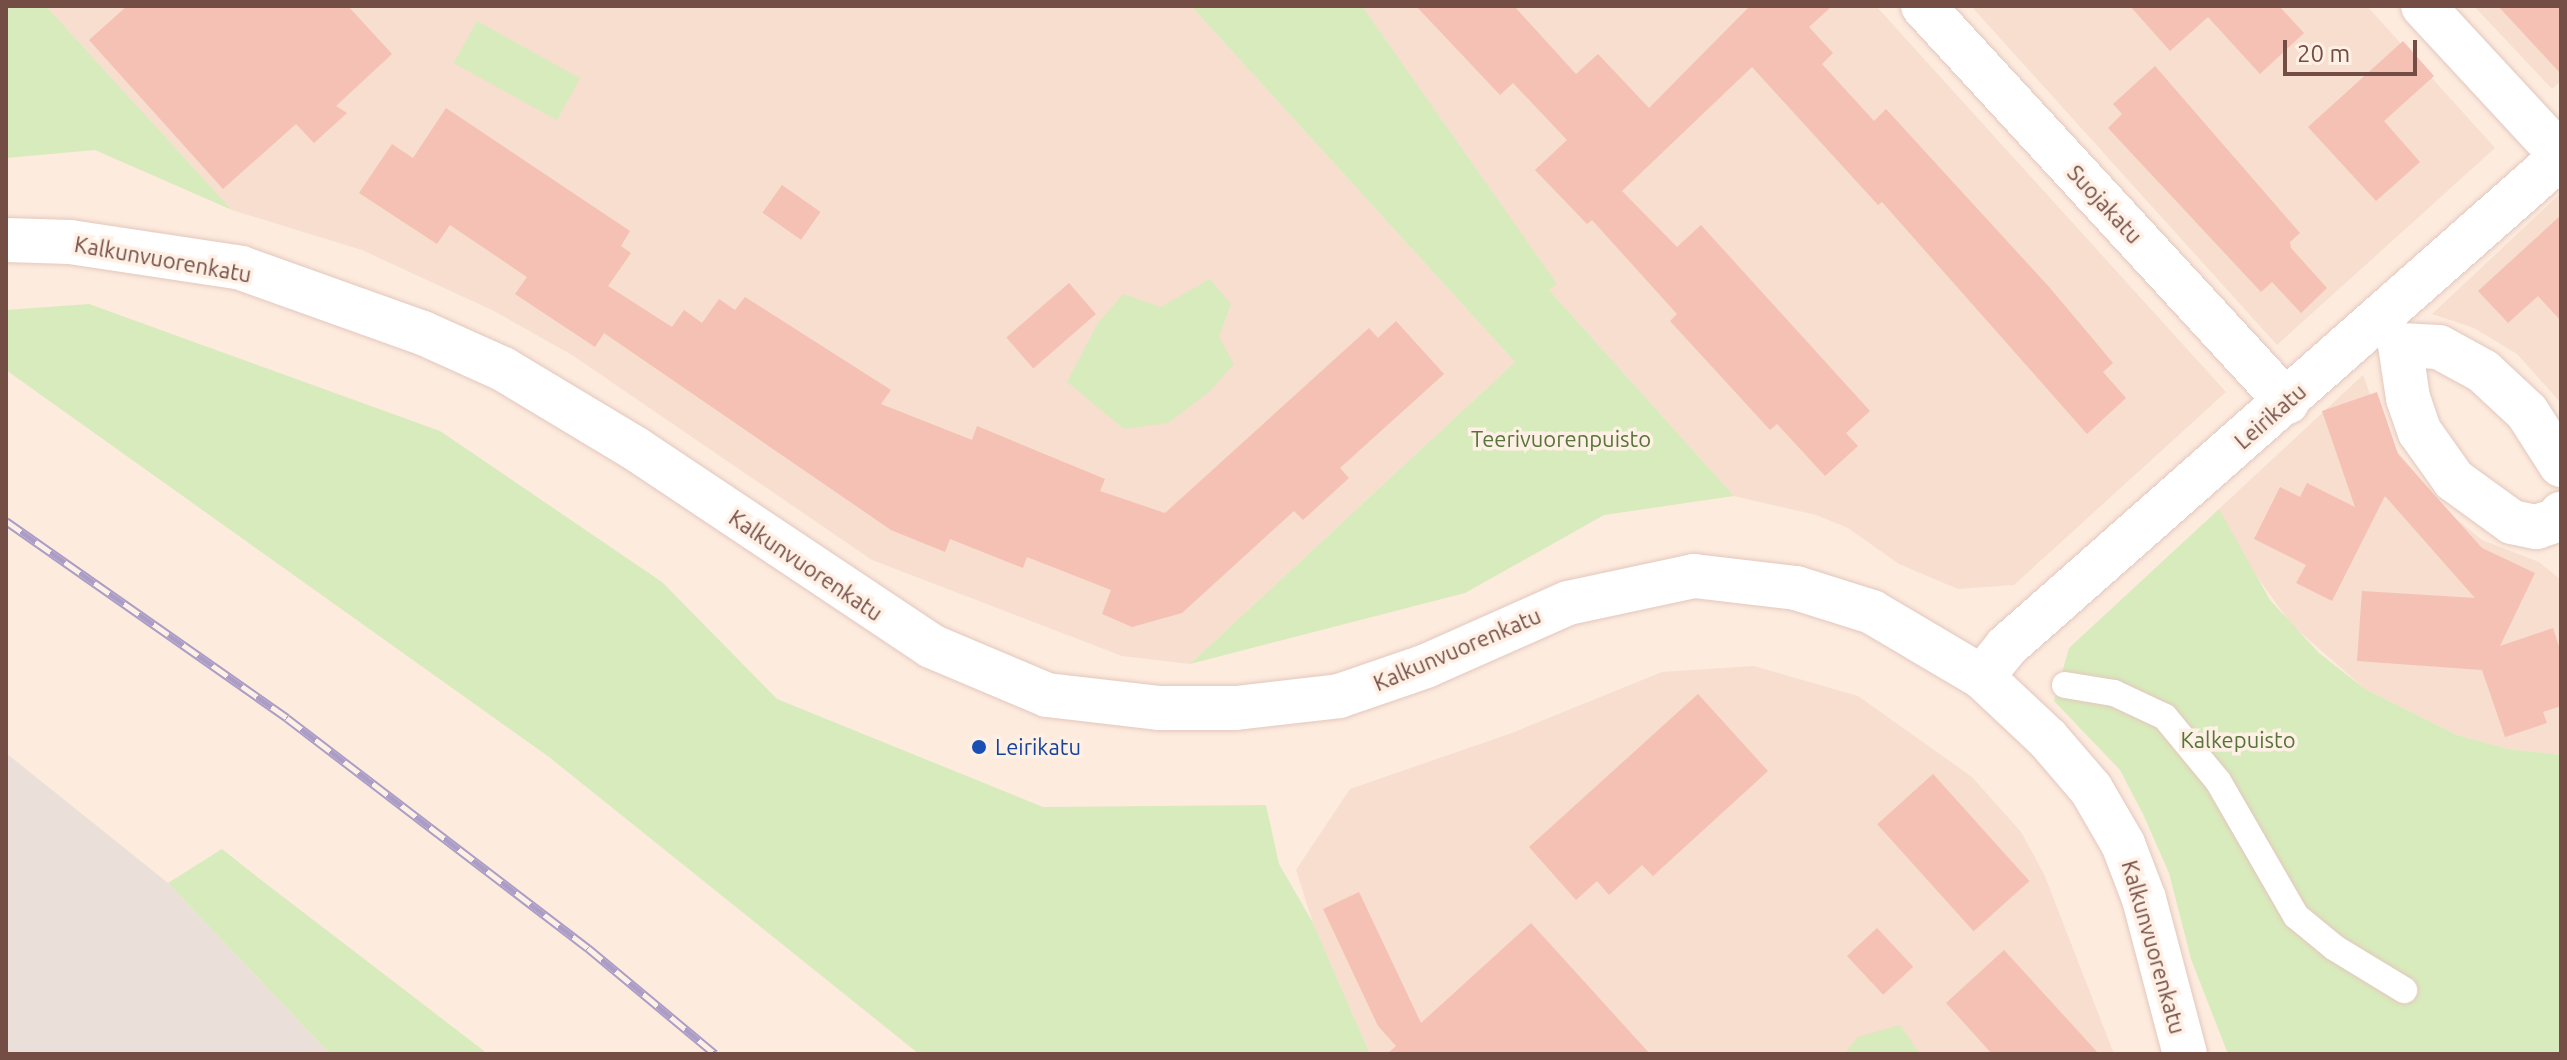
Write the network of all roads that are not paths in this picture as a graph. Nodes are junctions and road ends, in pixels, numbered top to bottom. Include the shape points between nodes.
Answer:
1 (1923, 6) edge
2 (2423, 6) edge
3 (2561, 156) edge
4 (6, 240) edge
5 (2389, 333) junction
6 (2287, 402) junction
7 (2561, 465) edge
8 (2561, 514) edge
9 (1982, 677) junction
10 (2065, 685) dead end
11 (2404, 990) dead end
12 (2185, 1054) edge

1 - 6 street, Suojakatu
2 - 3 street, Leirikatu
3 - 5 street, Leirikatu
4 - 9 street, Kalkunvuorenkatu via 85,244 241,268 423,333 503,369 636,449 931,646 1047,695 1160,708 1236,708 1339,696 1426,666 1568,603 1694,576 1796,588 1872,612
5 - 6 street, Leirikatu
5 - 7 street via 2439,347 2483,371 2527,412
5 - 8 street via 2420,432 2454,480 2512,522 2536,527
6 - 9 street, Leirikatu via 2006,647
9 - 12 street, Kalkunvuorenkatu via 2048,739 2091,789 2123,844 2144,899
10 - 11 lane via 2114,693 2165,717 2218,781 2296,916 2335,948

